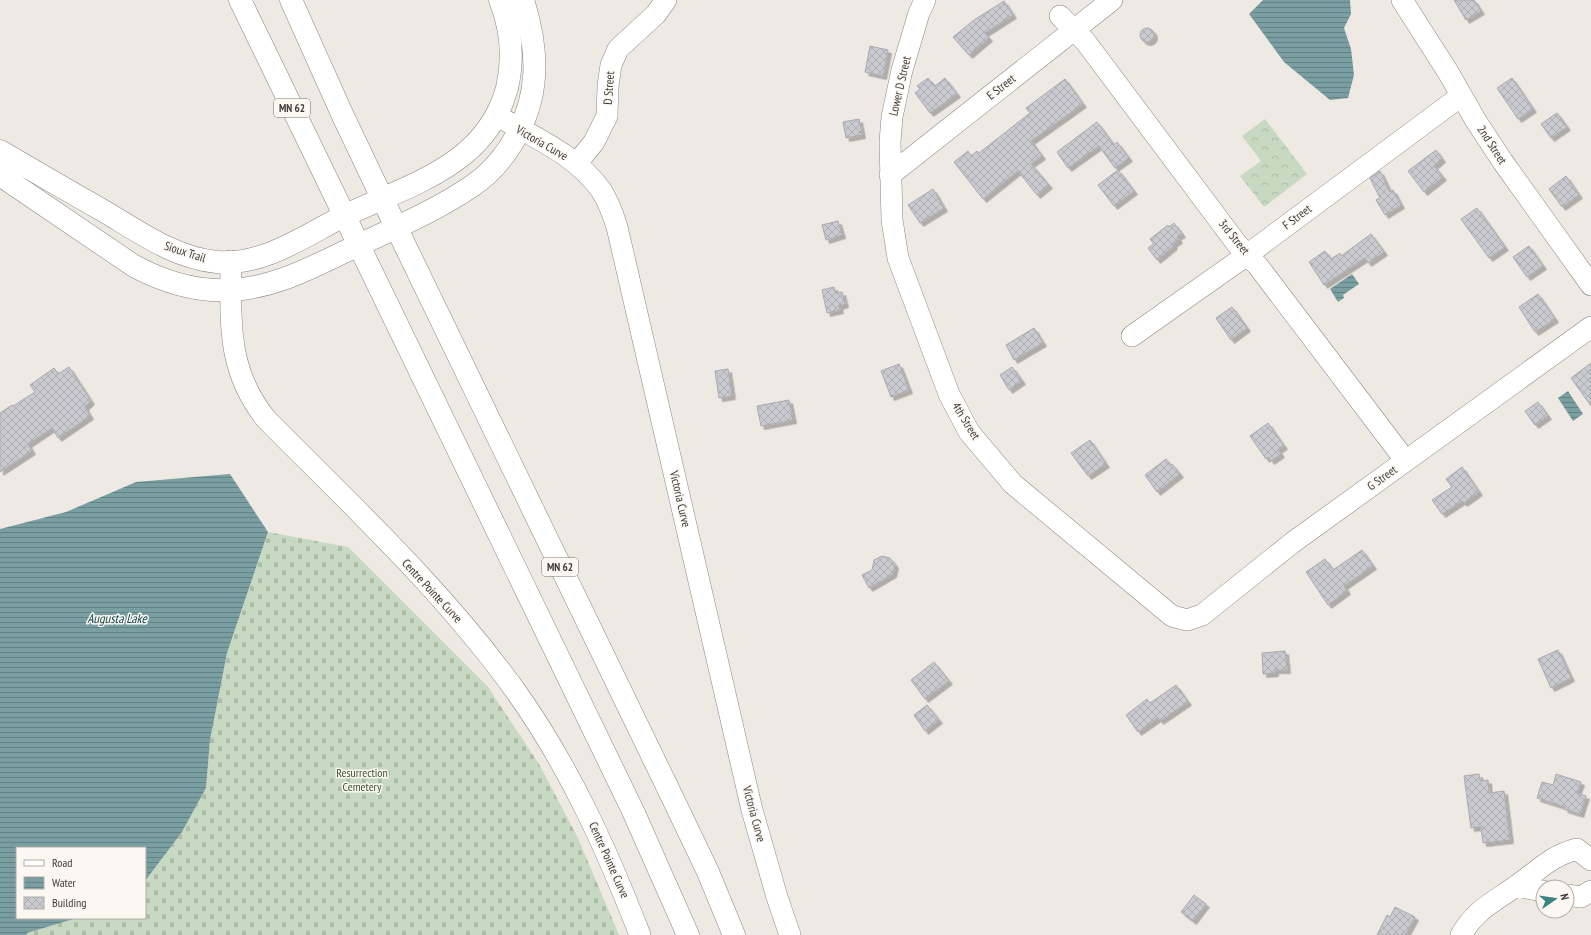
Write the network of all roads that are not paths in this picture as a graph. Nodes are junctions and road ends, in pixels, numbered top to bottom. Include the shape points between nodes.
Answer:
1 (240, 0) edge
2 (291, 0) edge
3 (500, 0) edge
4 (523, 0) edge
5 (666, 0) edge
6 (925, 0) edge
7 (1112, 0) edge
8 (1402, 0) edge
9 (1067, 23) junction
10 (1461, 96) junction
11 (496, 115) junction
12 (519, 129) junction
13 (0, 151) edge
14 (577, 163) junction
15 (0, 175) edge
16 (890, 175) junction
17 (383, 200) junction
18 (344, 216) junction
19 (396, 228) junction
20 (358, 245) junction
21 (1247, 255) junction
22 (231, 261) junction
23 (1591, 285) edge
24 (231, 290) junction
25 (1591, 327) edge
26 (1132, 336) dead end
27 (1405, 460) junction
28 (1172, 616) joint
29 (1591, 860) edge
30 (1516, 886) junction
31 (1535, 890) edge
32 (1591, 891) edge
33 (1575, 897) edge
34 (640, 935) edge
35 (688, 935) edge
36 (734, 935) edge
37 (790, 935) edge
38 (1461, 935) edge

1 - 18 main road, MN 62
2 - 17 main road, MN 62
3 - 11 main road, Sioux Trail via 507,21 511,53 508,82
4 - 12 main road via 534,43 535,68 528,109
5 - 14 street, D Street via 656,14 618,49 611,65 607,116 594,142
6 - 16 street, Lower D Street via 902,70 894,109
7 - 9 street, E Street
8 - 10 street, 2nd Street
9 - 16 street, E Street
9 - 21 street, 3rd Street via 1084,41
10 - 21 street, F Street
10 - 23 street, 2nd Street via 1502,162
11 - 12 street, Victoria Curve
11 - 17 main road, Sioux Trail via 479,140 462,157 441,171
12 - 14 street, Victoria Curve via 558,149
12 - 19 main road via 492,170 473,186
13 - 22 main road, Sioux Trail via 163,246 208,260
14 - 37 street, Victoria Curve via 601,191 617,227 752,810
15 - 24 main road via 149,274 190,287 212,291
16 - 28 street, 4th Street via 892,220 898,258 949,394 969,432 1013,484
17 - 18 main road, Sioux Trail
17 - 19 main road, MN 62
18 - 20 main road, MN 62
18 - 22 main road, Sioux Trail via 289,245 252,258
19 - 20 main road
19 - 36 main road, MN 62 via 676,805
20 - 24 main road via 282,281
20 - 35 main road, MN 62 via 633,811
21 - 26 street, F Street
21 - 27 street, 3rd Street
22 - 24 street, Centre Pointe Curve
24 - 34 street, Centre Pointe Curve via 235,357 249,396 266,419 443,601 480,644 517,694 564,767 611,862
25 - 27 street, G Street
27 - 28 street, G Street via 1292,543 1202,615 1187,620
29 - 30 street via 1577,849 1565,852 1552,858
30 - 31 street
30 - 38 street via 1485,906 1467,924
32 - 33 street via 1580,898

